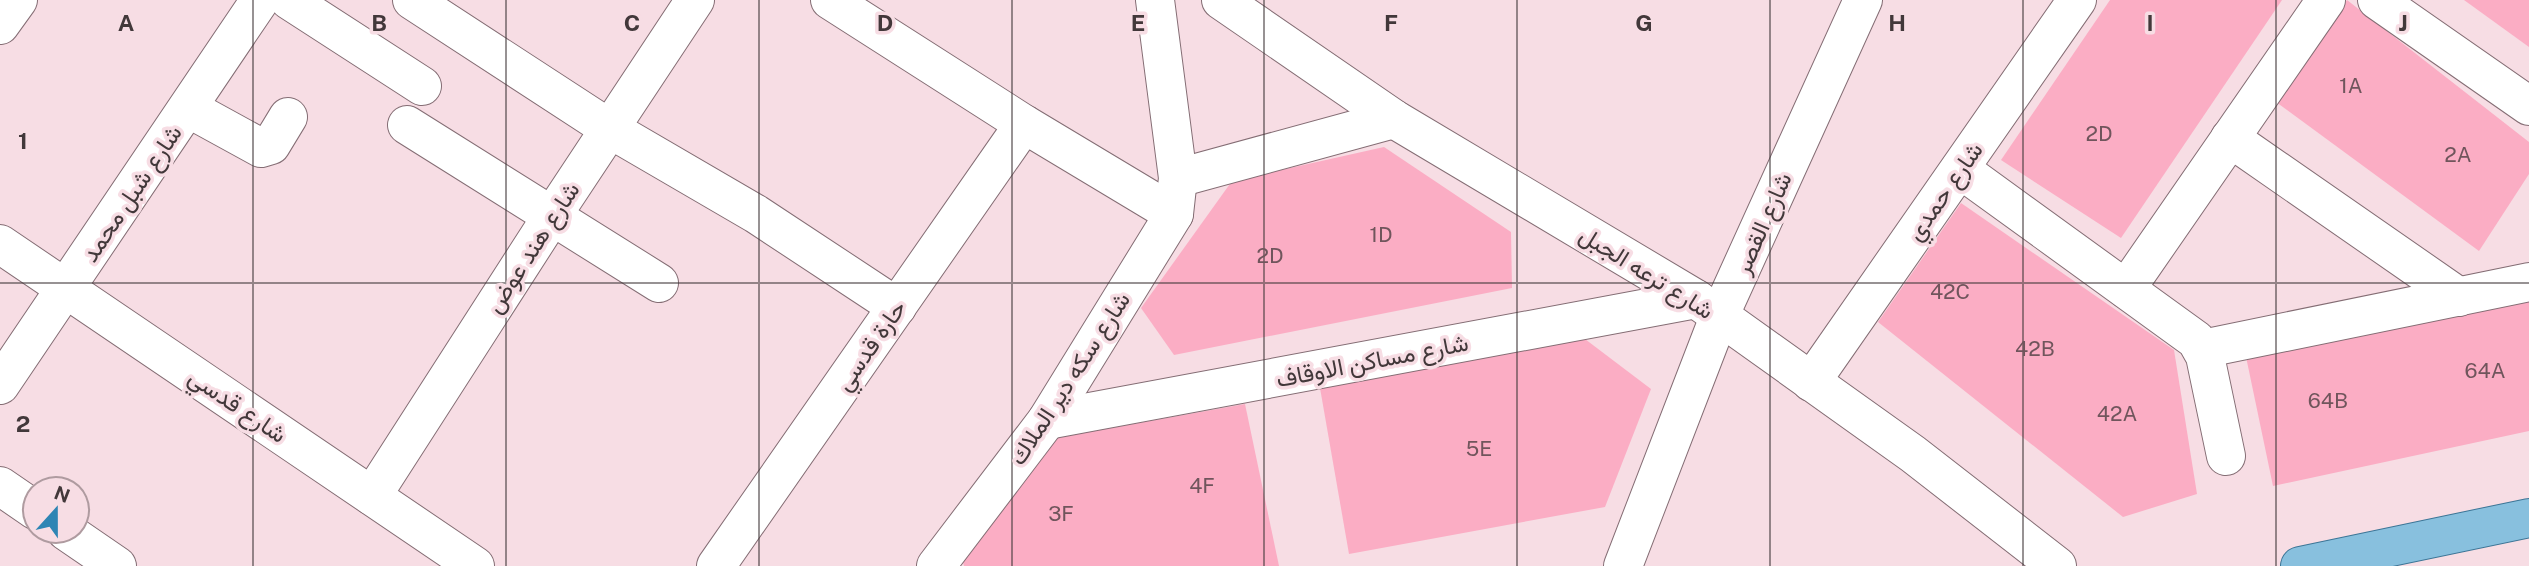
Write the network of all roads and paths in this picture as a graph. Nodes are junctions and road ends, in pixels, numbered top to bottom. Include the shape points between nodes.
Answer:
1 (18, 0) edge
2 (260, 0) edge
3 (289, 0) edge
4 (412, 0) edge
5 (695, 0) edge
6 (830, 0) edge
7 (1155, 0) edge
8 (1221, 0) edge
9 (1863, 0) edge
10 (2077, 0) edge
11 (2326, 0) edge
12 (2377, 0) edge
13 (0, 25) edge
14 (422, 86) dead end
15 (2529, 106) edge
16 (188, 108) junction
17 (288, 117) dead end
18 (1394, 119) junction
19 (1024, 124) junction
20 (407, 125) dead end
21 (610, 129) junction
22 (2230, 138) junction
23 (1960, 169) junction
24 (1176, 196) junction
25 (552, 216) junction
26 (0, 244) edge
27 (2529, 282) edge
28 (659, 283) dead end
29 (66, 289) junction
30 (2126, 289) junction
31 (2459, 297) junction
32 (897, 307) junction
33 (1708, 308) junction
34 (2202, 349) junction
35 (1811, 382) junction
36 (0, 385) edge
37 (1047, 420) junction
38 (2226, 456) dead end
39 (0, 486) edge
40 (372, 496) junction
41 (21, 500) edge
42 (2529, 518) edge
43 (86, 545) edge
44 (117, 566) edge
45 (475, 566) edge
46 (716, 566) edge
47 (936, 566) edge
48 (1623, 566) edge
49 (2057, 566) edge
50 (2300, 566) edge

1 - 13 street
2 - 16 street, شارع شبل محمد
3 - 14 street
4 - 21 street
5 - 21 street, شارع هند عوض
6 - 19 street
7 - 24 street
8 - 18 street, شارع ترعه الجبل
9 - 33 street, شارع القصر
10 - 23 street, شارع حمدي
11 - 22 street
12 - 15 street
16 - 17 street via 261,148 271,145
16 - 29 street, شارع شبل محمد
18 - 24 street
18 - 33 street, شارع ترعه الجبل
19 - 24 street
19 - 32 street, حارة قدسي
20 - 25 street
21 - 25 street, شارع هند عوض
21 - 32 street via 756,214
22 - 30 street
22 - 31 street
23 - 30 street
23 - 35 street, شارع حمدي
24 - 37 street, شارع سكه دير الملاك
25 - 28 street
25 - 40 street, شارع هند عوض
26 - 29 street, شارع قدسي
27 - 31 street
29 - 36 street, شارع شبل محمد
29 - 40 street, شارع قدسي
30 - 34 street
31 - 34 street
32 - 46 street, حارة قدسي
33 - 35 street, شارع ترعه الجبل
33 - 37 street, شارع مساكن الاوقاف
33 - 48 street, شارع القصر
34 - 38 street
35 - 49 street, شارع ترعه الجبل
37 - 47 street, شارع سكه دير الملاك
39 - 41 street
40 - 45 street, شارع قدسي
42 - 50 main road
43 - 44 street

